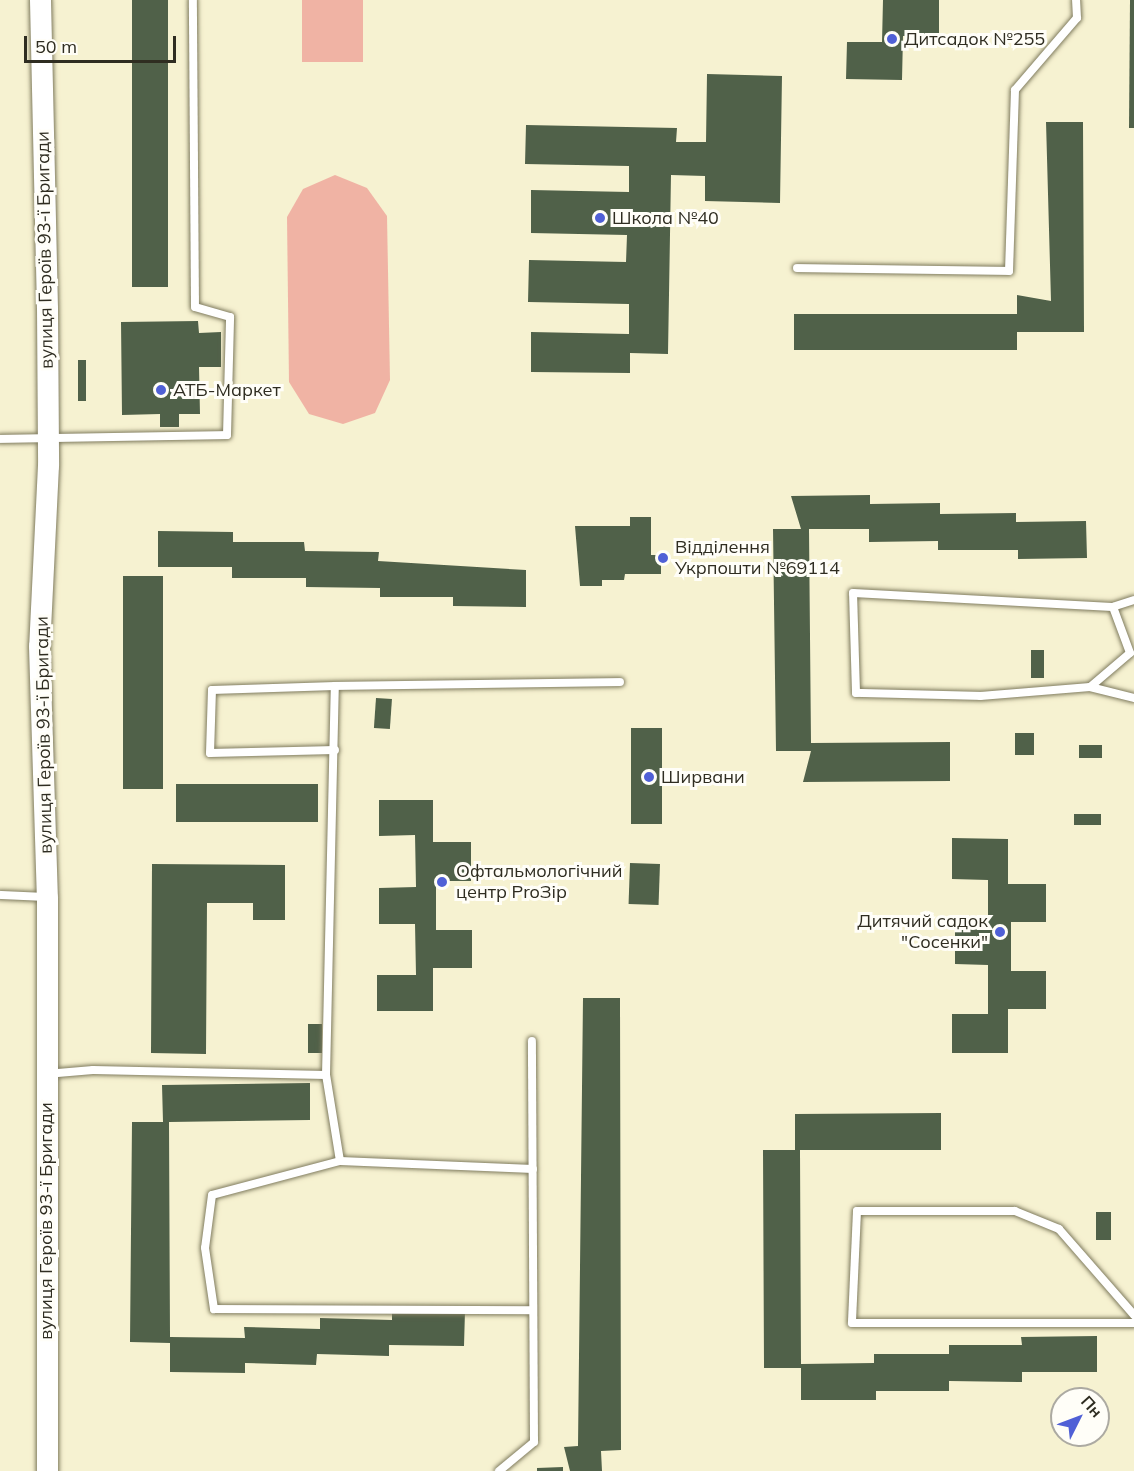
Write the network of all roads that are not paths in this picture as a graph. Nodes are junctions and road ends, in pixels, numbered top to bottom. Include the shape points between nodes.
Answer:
1 (40, 0) edge
2 (193, 0) edge
3 (1076, 0) edge
4 (797, 268) dead end
5 (0, 439) edge
6 (46, 442) junction
7 (1134, 600) edge
8 (1113, 607) junction
9 (620, 682) dead end
10 (336, 686) junction
11 (1090, 687) junction
12 (1134, 698) edge
13 (335, 750) junction
14 (0, 896) edge
15 (47, 897) junction
16 (532, 1041) dead end
17 (46, 1074) junction
18 (326, 1075) junction
19 (340, 1161) junction
20 (533, 1169) junction
21 (533, 1310) junction
22 (1134, 1315) edge
23 (1134, 1323) edge
24 (47, 1471) edge
25 (499, 1471) edge

1 - 6 street, вулиця Героїв 93-ї Бригади
2 - 6 lane via 195,307 230,317 227,435
3 - 4 lane via 1077,18 1015,90 1009,271
5 - 6 lane
6 - 15 street, вулиця Героїв 93-ї Бригади via 39,664
7 - 8 lane
8 - 11 lane via 1130,654
8 - 11 lane via 853,593 856,693 980,696
9 - 10 lane
10 - 13 lane
10 - 13 lane via 212,690 210,753
11 - 12 lane
13 - 18 lane
14 - 15 lane
15 - 17 street, вулиця Героїв 93-ї Бригади
16 - 20 lane
17 - 18 lane via 93,1070
17 - 24 street, вулиця Героїв 93-ї Бригади
18 - 19 lane
19 - 20 lane
19 - 21 lane via 212,1196 205,1248 214,1309
20 - 21 lane
21 - 25 lane via 534,1442
22 - 23 lane via 1059,1228 1015,1211 857,1211 852,1323

